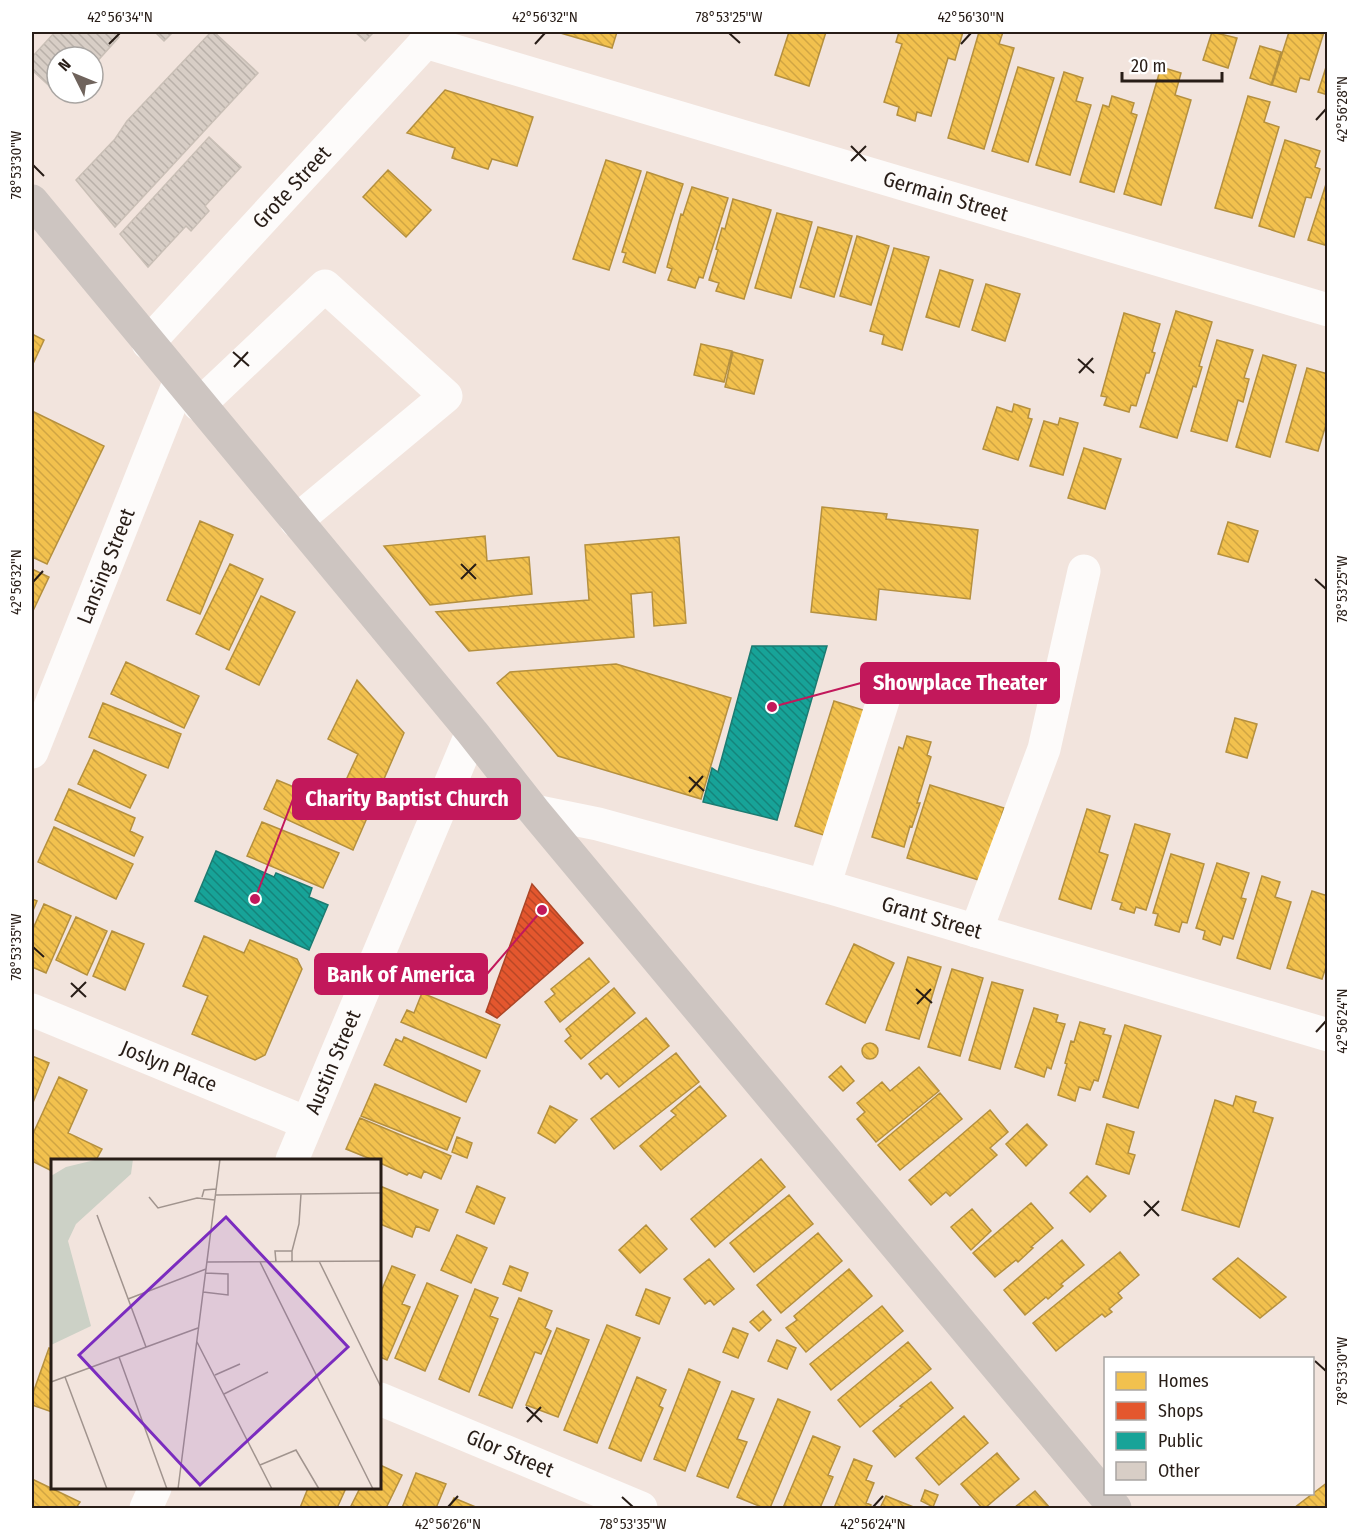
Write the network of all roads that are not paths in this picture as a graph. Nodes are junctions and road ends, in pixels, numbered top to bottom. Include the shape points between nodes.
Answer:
1 (430, 37) edge
2 (32, 201) edge
3 (1328, 310) edge
4 (148, 343) junction
5 (190, 393) junction
6 (296, 521) junction
7 (1084, 571) dead end
8 (888, 685) dead end
9 (472, 732) junction
10 (32, 752) edge
11 (534, 811) junction
12 (824, 886) junction
13 (976, 931) junction
14 (32, 1010) edge
15 (1328, 1035) edge
16 (307, 1123) junction
17 (293, 1159) edge
18 (381, 1399) edge
19 (155, 1489) edge
20 (146, 1509) edge
21 (641, 1509) edge
22 (1115, 1509) edge

1 - 3 street, Germain Street
1 - 4 street, Grote Street
2 - 4 main road
4 - 5 main road
5 - 6 main road
5 - 6 street via 325,286 446,396
5 - 10 street, Lansing Street
6 - 9 main road
7 - 13 street via 1044,749
8 - 12 street
9 - 11 main road
9 - 16 street, Austin Street
11 - 12 street, Grant Street via 598,824
11 - 22 main road
12 - 13 street, Grant Street
13 - 15 street, Grant Street
14 - 16 street, Joslyn Place
16 - 17 street, Austin Street
18 - 21 street, Glor Street
19 - 20 street

